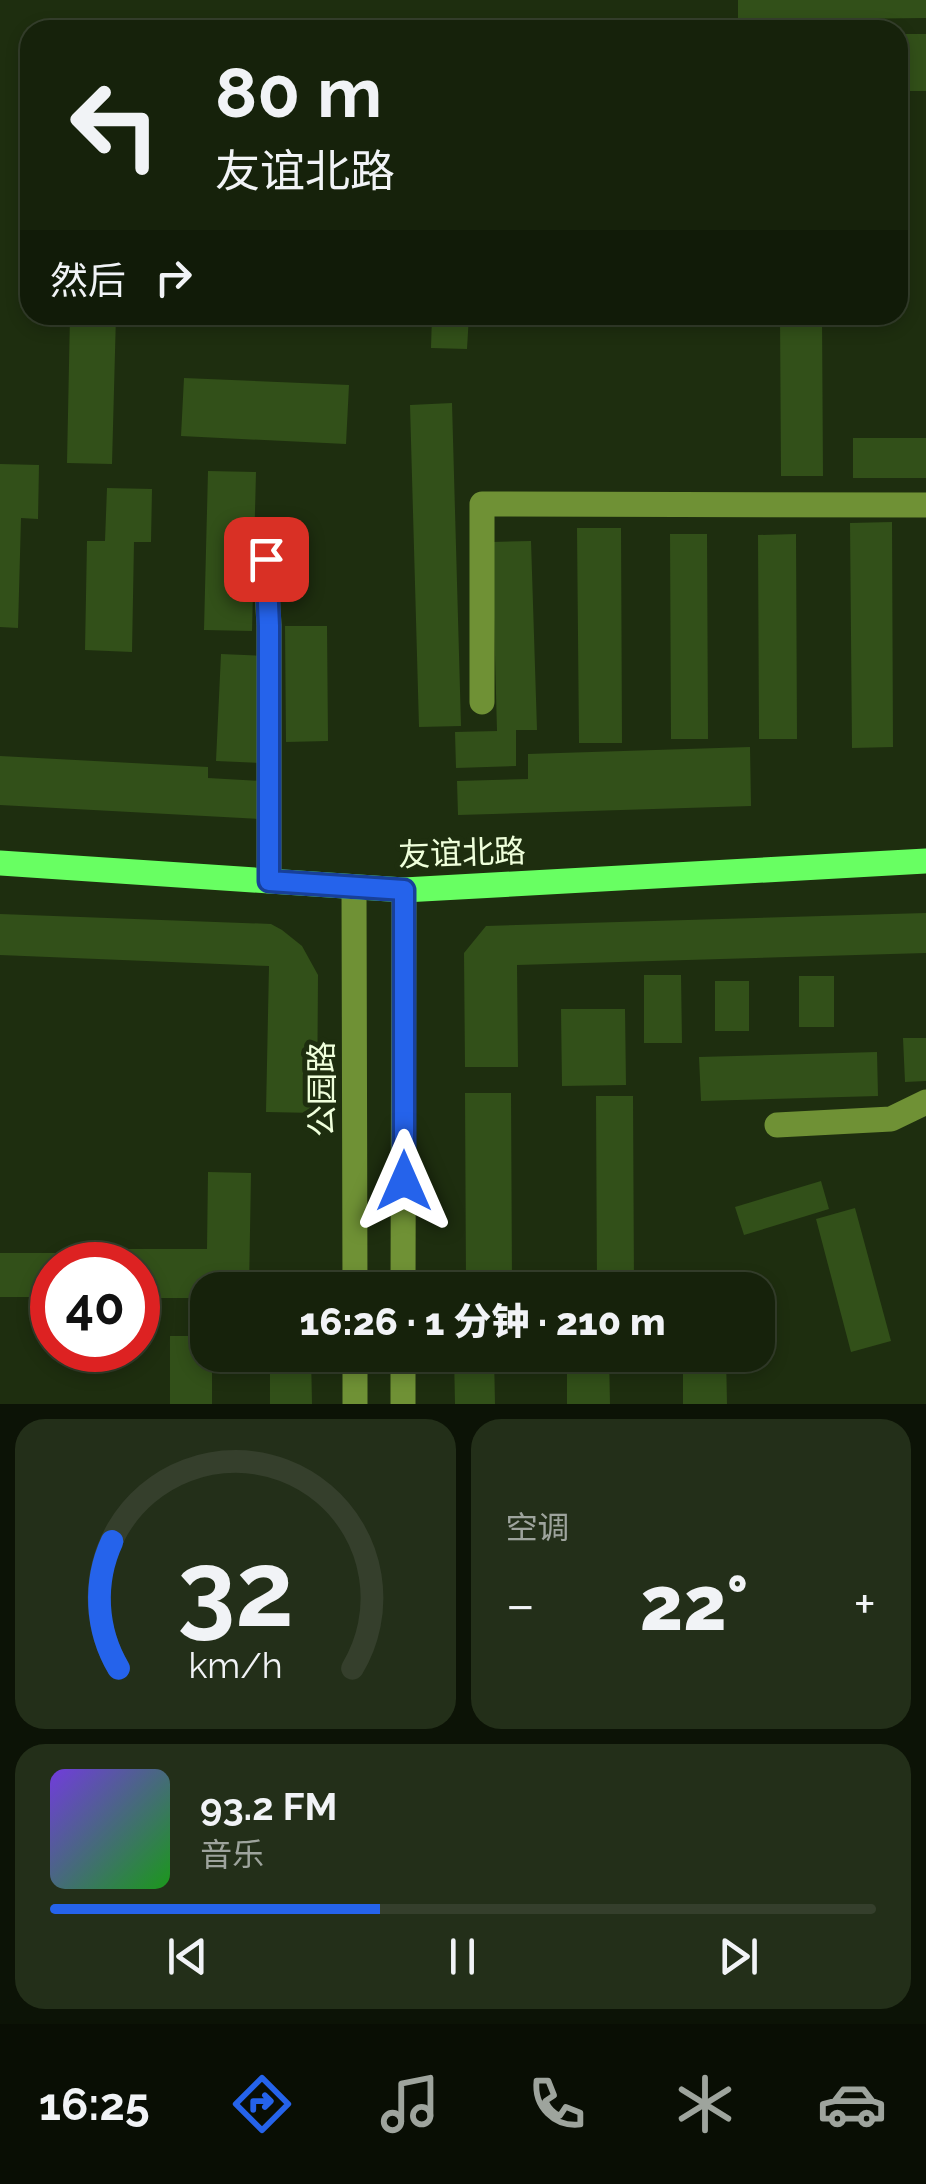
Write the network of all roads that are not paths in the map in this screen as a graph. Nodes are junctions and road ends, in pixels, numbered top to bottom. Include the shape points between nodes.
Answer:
1 (926, 505) edge
2 (266, 559) dead end
3 (482, 702) dead end
4 (926, 861) edge
5 (0, 863) edge
6 (269, 881) junction
7 (354, 887) junction
8 (404, 890) junction
9 (926, 1102) edge
10 (777, 1126) dead end
11 (355, 1272) edge
12 (403, 1272) edge
13 (355, 1372) edge
14 (403, 1372) edge
15 (356, 1404) edge
16 (403, 1404) edge

1 - 3 street via 482,504
2 - 6 street
4 - 8 main road, 友谊北路
5 - 6 main road, 友谊北路
6 - 7 main road, 友谊北路
7 - 8 main road, 友谊北路
7 - 11 street, 公园路
8 - 12 street
9 - 10 street via 891,1119
13 - 15 street
14 - 16 street

